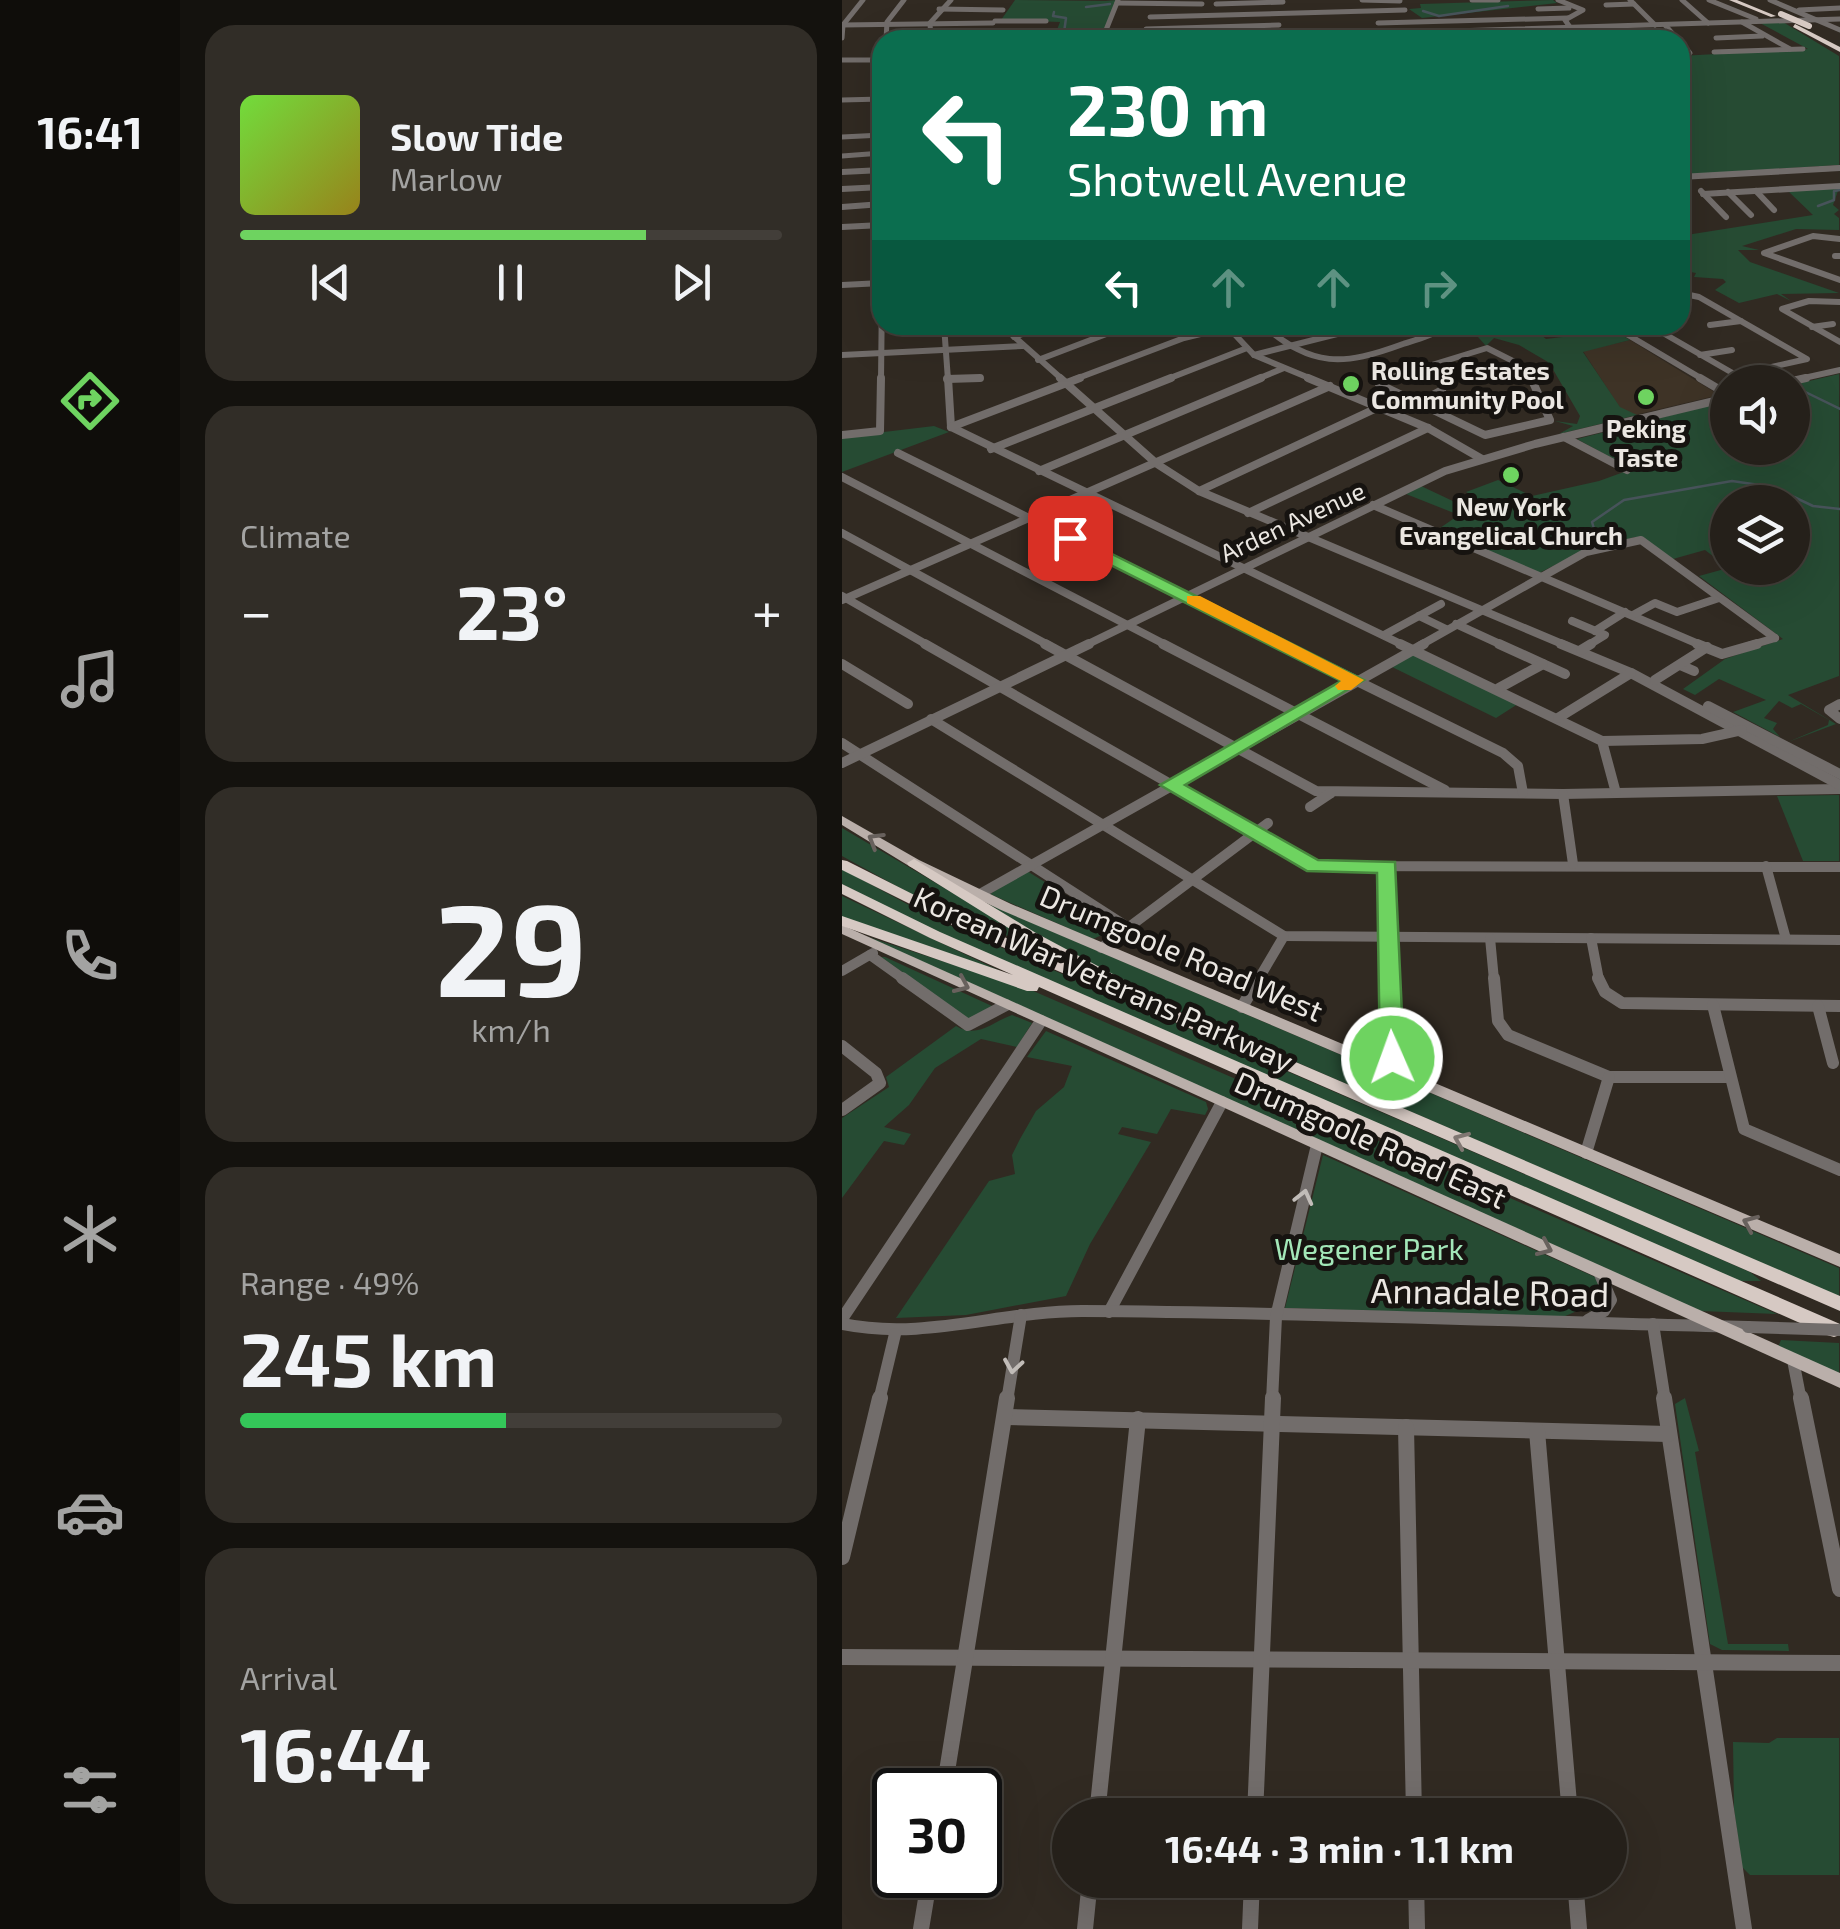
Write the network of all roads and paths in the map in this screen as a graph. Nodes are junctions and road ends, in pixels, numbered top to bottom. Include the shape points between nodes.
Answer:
1 (863, 0) edge
2 (904, 0) edge
3 (951, 0) edge
4 (1010, 0) edge
5 (1362, 0) edge
6 (1400, 0) edge
7 (1472, 0) edge
8 (1498, 0) edge
9 (1558, 0) edge
10 (1682, 0) edge
11 (1708, 0) edge
12 (1732, 0) edge
13 (1746, 0) edge
14 (1770, 0) edge
15 (1283, 1) edge
16 (1117, 2) edge
17 (1632, 2) edge
18 (1156, 3) edge
19 (1202, 4) dead end
20 (1216, 4) dead end
21 (1606, 5) dead end
22 (1838, 5) edge
23 (1576, 6) junction
24 (939, 9) junction
25 (1538, 9) dead end
26 (1003, 10) junction
27 (1370, 10) junction
28 (1405, 10) junction
29 (1795, 10) junction
30 (1281, 13) junction
31 (1777, 15) junction
32 (1150, 18) junction
33 (1490, 18) junction
34 (1525, 18) junction
35 (1568, 18) junction
36 (1840, 19) edge
37 (1456, 20) junction
38 (1818, 20) junction
39 (1046, 21) dead end
40 (994, 22) junction
41 (1419, 22) junction
42 (1742, 22) junction
43 (1762, 22) junction
44 (1378, 23) junction
45 (1705, 23) junction
46 (842, 24) edge
47 (886, 24) junction
48 (930, 24) junction
49 (1279, 25) junction
50 (1655, 25) junction
51 (1665, 25) junction
52 (1620, 26) junction
53 (1570, 28) junction
54 (1146, 29) joint
55 (1523, 29) joint
56 (1534, 29) junction
57 (886, 30) edge
58 (930, 30) edge
59 (987, 30) edge
60 (1106, 30) edge
61 (1278, 30) edge
62 (1380, 30) edge
63 (1423, 30) edge
64 (1465, 30) edge
65 (1498, 30) joint
66 (1623, 30) edge
67 (1669, 30) edge
68 (1840, 30) edge
69 (1766, 36) junction
70 (842, 38) edge
71 (1716, 38) junction
72 (1840, 47) edge
73 (1803, 49) dead end
74 (1790, 50) junction
75 (1714, 52) dead end
76 (1730, 52) junction
77 (842, 60) edge
78 (872, 60) edge
79 (872, 98) edge
80 (842, 100) edge
81 (872, 136) edge
82 (842, 137) edge
83 (872, 154) edge
84 (842, 156) edge
85 (1840, 168) edge
86 (872, 170) edge
87 (1806, 170) junction
88 (842, 172) edge
89 (1762, 172) junction
90 (1718, 175) junction
91 (1690, 177) edge
92 (1690, 182) edge
93 (1840, 186) edge
94 (1824, 187) junction
95 (872, 188) edge
96 (842, 189) edge
97 (1779, 190) junction
98 (1756, 191) junction
99 (1731, 192) junction
100 (1703, 194) junction
101 (872, 205) edge
102 (842, 207) edge
103 (1774, 210) dead end
104 (1752, 215) dead end
105 (1726, 217) dead end
106 (872, 226) edge
107 (842, 227) edge
108 (1840, 239) edge
109 (1840, 280) edge
110 (872, 284) edge
111 (842, 285) edge
112 (1690, 295) edge
113 (1840, 302) edge
114 (1741, 321) junction
115 (1833, 324) dead end
116 (1710, 325) dead end
117 (1812, 327) junction
118 (881, 335) edge
119 (944, 335) edge
120 (1019, 335) edge
121 (1104, 335) edge
122 (1195, 335) edge
123 (1236, 335) edge
124 (1275, 335) edge
125 (1333, 335) edge
126 (1431, 335) edge
127 (1628, 335) edge
128 (1666, 335) edge
129 (1014, 337) joint
130 (1840, 342) edge
131 (1022, 346) junction
132 (1286, 347) junction
133 (945, 348) junction
134 (1732, 350) dead end
135 (1250, 351) junction
136 (880, 353) junction
137 (842, 355) edge
138 (1700, 355) junction
139 (1038, 360) junction
140 (1718, 365) edge
141 (1786, 365) edge
142 (1284, 368) junction
143 (1525, 368) junction
144 (1840, 370) edge
145 (1491, 374) dead end
146 (1810, 377) edge
147 (980, 378) dead end
148 (947, 379) junction
149 (1064, 384) junction
150 (1330, 386) junction
151 (1710, 386) edge
152 (1442, 390) dead end
153 (1542, 397) junction
154 (1710, 400) edge
155 (1418, 403) junction
156 (1501, 403) dead end
157 (1379, 408) junction
158 (1094, 409) junction
159 (951, 426) junction
160 (1428, 428) junction
161 (1516, 430) junction
162 (1123, 434) junction
163 (842, 436) edge
164 (1564, 437) junction
165 (1535, 444) junction
166 (991, 449) junction
167 (898, 453) dead end
168 (1482, 459) junction
169 (1157, 464) junction
170 (1628, 470) dead end
171 (1039, 471) junction
172 (842, 477) edge
173 (1199, 490) junction
174 (1086, 493) junction
175 (1373, 505) junction
176 (1248, 513) junction
177 (1030, 518) junction
178 (842, 533) edge
179 (1304, 537) junction
180 (970, 544) junction
181 (1240, 567) junction
182 (911, 570) junction
183 (1539, 576) junction
184 (1184, 595) junction
185 (843, 598) edge
186 (1719, 598) junction
187 (1441, 604) dead end
188 (1482, 609) junction
189 (1629, 614) junction
190 (1419, 616) junction
191 (1572, 621) dead end
192 (1125, 624) junction
193 (1451, 627) junction
194 (1595, 630) junction
195 (1384, 635) junction
196 (1707, 647) junction
197 (1412, 648) junction
198 (1581, 650) junction
199 (1063, 653) junction
200 (842, 664) edge
201 (1542, 664) junction
202 (1680, 664) junction
203 (1694, 671) dead end
204 (1631, 673) junction
205 (1564, 674) dead end
206 (1355, 680) junction
207 (1655, 680) junction
208 (998, 686) junction
209 (1500, 688) junction
210 (908, 704) dead end
211 (1840, 704) edge
212 (1298, 713) junction
213 (931, 718) junction
214 (1558, 718) junction
215 (1840, 718) edge
216 (1752, 727) junction
217 (1740, 731) junction
218 (1602, 741) junction
219 (842, 743) edge
220 (1234, 749) junction
221 (859, 754) junction
222 (842, 763) edge
223 (1828, 769) edge
224 (1840, 774) edge
225 (1170, 785) junction
226 (1840, 787) edge
227 (1332, 792) junction
228 (1448, 792) junction
229 (1524, 793) junction
230 (1616, 793) junction
231 (1564, 794) junction
232 (1310, 807) dead end
233 (842, 820) edge
234 (1268, 823) dead end
235 (1102, 824) junction
236 (1255, 833) junction
237 (914, 863) junction
238 (842, 864) edge
239 (1030, 864) junction
240 (1574, 864) junction
241 (1387, 866) junction
242 (1766, 866) junction
243 (1840, 867) edge
244 (1195, 879) junction
245 (842, 888) edge
246 (978, 894) junction
247 (842, 925) edge
248 (1128, 928) junction
249 (1284, 936) junction
250 (1389, 938) junction
251 (1490, 938) junction
252 (1591, 938) junction
253 (1786, 939) junction
254 (1840, 940) edge
255 (1101, 948) junction
256 (874, 951) junction
257 (842, 971) edge
258 (1006, 1005) junction
259 (1713, 1005) junction
260 (1818, 1006) junction
261 (1840, 1006) edge
262 (1242, 1007) junction
263 (1041, 1020) junction
264 (1188, 1022) junction
265 (1148, 1028) junction
266 (842, 1046) edge
267 (1833, 1063) dead end
268 (1392, 1071) junction
269 (1608, 1077) junction
270 (1728, 1077) junction
271 (1222, 1102) junction
272 (842, 1110) edge
273 (1317, 1145) junction
274 (1586, 1154) junction
275 (1840, 1170) edge
276 (1840, 1261) edge
277 (1599, 1272) junction
278 (1840, 1304) edge
279 (1109, 1312) junction
280 (1021, 1315) junction
281 (1276, 1317) junction
282 (842, 1322) edge
283 (1576, 1324) junction
284 (1652, 1324) junction
285 (1720, 1326) junction
286 (1840, 1331) edge
287 (895, 1334) junction
288 (1793, 1360) junction
289 (1840, 1381) edge
290 (1006, 1416) junction
291 (1138, 1418) junction
292 (1271, 1423) junction
293 (1406, 1427) junction
294 (1538, 1431) junction
295 (1668, 1434) junction
296 (842, 1557) edge
297 (1840, 1589) edge
298 (842, 1657) edge
299 (966, 1658) junction
300 (1113, 1659) junction
301 (1261, 1660) junction
302 (1410, 1661) junction
303 (1556, 1662) junction
304 (1704, 1662) junction
305 (1840, 1663) edge
306 (948, 1768) edge
307 (1099, 1798) edge
308 (1256, 1798) edge
309 (1414, 1798) edge
310 (1568, 1798) edge
311 (926, 1898) edge
312 (1088, 1898) edge
313 (1251, 1898) edge
314 (1416, 1898) edge
315 (1577, 1898) edge
316 (921, 1929) edge
317 (1085, 1929) edge
318 (1250, 1929) edge
319 (1417, 1929) edge
320 (1580, 1929) edge
321 (1744, 1929) edge

1 - 46 street
2 - 47 street
3 - 24 street
4 - 26 street
5 - 6 street
6 - 28 street
7 - 8 street
9 - 23 street
10 - 45 street
11 - 43 street
12 - 31 highway
13 - 31 highway
14 - 29 street
15 - 20 street
15 - 30 street
16 - 18 street
16 - 60 street
17 - 21 street
17 - 50 street
18 - 19 street
18 - 32 street
22 - 29 street
23 - 25 street
23 - 35 street via 1583,13
24 - 26 street
24 - 48 street
26 - 40 street
27 - 28 street
27 - 30 street
27 - 44 street
28 - 41 street
29 - 38 street
30 - 32 street
30 - 49 street
31 - 72 highway, bridge
31 - 72 highway, bridge
32 - 54 street
33 - 34 street
33 - 37 street
33 - 65 street
34 - 35 street
34 - 56 street
35 - 53 street
36 - 38 street
37 - 41 street
37 - 64 street
38 - 43 street
38 - 68 street
39 - 40 street
40 - 48 street
40 - 59 street
41 - 44 street
41 - 63 street
42 - 43 street
42 - 45 street
42 - 69 street
44 - 62 street
45 - 51 street
45 - 71 street
46 - 47 street
46 - 70 street
47 - 48 street
47 - 57 street
48 - 58 street
49 - 54 street
49 - 61 street
50 - 51 street
50 - 52 street
51 - 67 street
52 - 53 street
52 - 66 street
53 - 56 street
55 - 56 street
55 - 65 street
69 - 71 street
69 - 74 street
71 - 76 street
73 - 74 street
74 - 76 street
75 - 76 street
77 - 78 street
79 - 80 street
81 - 82 street
83 - 84 street
85 - 87 street
86 - 88 street
87 - 89 street
87 - 94 street
89 - 90 street
89 - 97 street
90 - 91 street
90 - 99 street
92 - 100 street
93 - 94 street
94 - 97 street
95 - 96 street
97 - 98 street
98 - 99 street
98 - 103 street
99 - 100 street
99 - 104 street
100 - 105 street
101 - 102 street
106 - 107 street
108 - 109 street via 1817,235 1764,252
110 - 111 street
112 - 114 street
113 - 117 street via 1783,307
114 - 116 street
114 - 141 street via 1806,357
115 - 117 street
117 - 130 street
118 - 136 street
119 - 133 street
120 - 129 street
121 - 139 street
122 - 149 street
123 - 135 street
124 - 132 street
125 - 132 street
126 - 132 street via 1335,364
127 - 151 street
128 - 138 street
129 - 131 street
131 - 133 street
131 - 139 street
132 - 135 street
133 - 136 street
133 - 148 street
134 - 138 street
135 - 142 street
135 - 158 street
136 - 137 street
136 - 163 street via 879,432
138 - 140 street
139 - 149 street
142 - 150 street
142 - 162 street
143 - 145 street
143 - 153 street
143 - 155 street via 1479,348 1380,381
144 - 146 street
147 - 148 street
148 - 159 street
149 - 158 street
149 - 159 street
150 - 157 street
150 - 169 street
152 - 155 street
153 - 156 street
153 - 161 street via 1550,420
154 - 164 street, Arden Avenue
155 - 161 street via 1485,435
157 - 160 street
157 - 173 street
158 - 162 street
158 - 166 street
159 - 166 street
160 - 168 street
160 - 176 street
161 - 165 street
162 - 169 street
162 - 171 street
164 - 165 street, Arden Avenue
164 - 170 street
165 - 168 street, Arden Avenue
166 - 171 street
167 - 177 street
168 - 175 street, Arden Avenue
169 - 173 street
169 - 174 street
171 - 174 street
172 - 180 street
173 - 176 street
174 - 177 street
174 - 181 street
175 - 179 street, Arden Avenue
175 - 183 street
176 - 179 street
177 - 180 street
177 - 184 street
178 - 182 street
179 - 181 street, Arden Avenue
179 - 188 street
180 - 182 street
180 - 192 street
181 - 184 street, Arden Avenue
181 - 195 street
182 - 185 street
182 - 199 street
183 - 186 street via 1586,552 1637,538
183 - 188 street
183 - 189 street
184 - 192 street, Arden Avenue
184 - 206 street
185 - 208 street
186 - 189 street via 1677,612 1654,604
186 - 196 street via 1774,638 1722,654
187 - 190 street
188 - 193 street
188 - 198 street
189 - 194 street
189 - 196 street
190 - 193 street
190 - 195 street
191 - 194 street
192 - 199 street, Arden Avenue
192 - 212 street
193 - 197 street
193 - 201 street
194 - 198 street via 1606,635
195 - 197 street
196 - 202 street
197 - 206 street
197 - 209 street
198 - 204 street
199 - 208 street, Arden Avenue
199 - 220 street
200 - 210 street
201 - 205 street
201 - 209 street
202 - 203 street
202 - 207 street
204 - 207 street
204 - 214 street
204 - 217 street
206 - 212 street
206 - 229 street via 1509,756
207 - 216 street
208 - 213 street, Arden Avenue
208 - 225 street
209 - 214 street
211 - 215 street via 1829,710
212 - 220 street
212 - 228 street
213 - 221 street, Arden Avenue
213 - 235 street
214 - 218 street
216 - 217 street
216 - 223 street
217 - 218 street via 1702,739
217 - 223 street
218 - 230 street
219 - 221 street
220 - 225 street
220 - 227 street via 1311,790
221 - 222 street, Arden Avenue
221 - 239 street
223 - 224 street
223 - 226 street
225 - 235 street
225 - 236 street
226 - 230 street
227 - 228 street
227 - 232 street
228 - 229 street
229 - 231 street
230 - 231 street
231 - 240 street
237 -> 233 main road, Drumgoole Road West
234 - 236 street
235 - 239 street
235 - 244 street
236 - 241 street via 1314,866
236 - 244 street
237 - 246 main road, Drumgoole Road West
237 - 264 highway
238 - 264 highway, Korean War Veterans Parkway via 933,912
239 - 246 street
239 - 248 street
240 - 241 street
240 - 242 street
241 - 250 street
242 - 243 street
242 - 253 street
244 - 248 street
244 - 249 street
245 - 265 highway, Korean War Veterans Parkway
246 - 255 main road, Drumgoole Road West
247 - 256 main road, Drumgoole Road East
247 - 265 highway
248 - 255 street
249 - 250 street
249 - 262 street
250 - 251 street
250 - 268 street
251 - 252 street
251 - 269 street via 1503,1031
252 - 253 street
252 - 259 street via 1598,984 1614,1001
253 - 254 street
255 - 262 main road, Drumgoole Road West
256 - 257 street
256 -> 258 main road, Drumgoole Road East
256 - 258 street via 968,1025
258 - 263 main road, Drumgoole Road East
259 - 260 street
259 - 270 street
260 - 261 street
260 - 267 street
262 - 268 main road, Drumgoole Road West
263 - 271 main road, Drumgoole Road East
263 - 282 street
278 -> 264 highway, Korean War Veterans Parkway
265 - 286 highway, Korean War Veterans Parkway
266 - 272 street via 880,1082
268 - 274 main road, Drumgoole Road West
269 - 270 street
269 - 274 street
270 - 275 street via 1744,1129
271 - 273 main road, Drumgoole Road East
271 - 279 street
273 -> 277 main road, Drumgoole Road East
281 -> 273 street
276 -> 274 main road, Drumgoole Road West
277 - 283 street via 1613,1291 1612,1302 1604,1314
277 - 285 main road, Drumgoole Road East
279 - 280 street, Annadale Road
279 - 281 street, Annadale Road
280 - 287 street, Annadale Road
280 -> 290 street
281 - 283 street, Annadale Road
281 - 292 street
282 - 287 street, Annadale Road
283 - 284 street, Annadale Road
284 - 285 street, Annadale Road
284 - 295 street
285 - 286 street, Annadale Road, bridge
285 - 288 main road, Drumgoole Road East
287 - 296 street
288 - 289 main road, Drumgoole Road East
288 - 297 street
290 - 291 street
290 - 299 street
291 - 292 street
291 - 300 street
292 - 293 street
292 - 301 street
293 - 294 street
293 - 302 street
294 - 295 street
294 - 303 street
295 - 304 street
298 - 299 street
299 - 300 street
299 - 306 street
300 - 301 street
300 - 307 street
301 - 302 street
301 - 308 street
302 - 303 street
302 - 309 street
303 - 304 street
303 - 310 street
304 - 305 street
304 - 321 street
311 - 316 street
312 - 317 street
313 - 318 street
314 - 319 street
315 - 320 street

